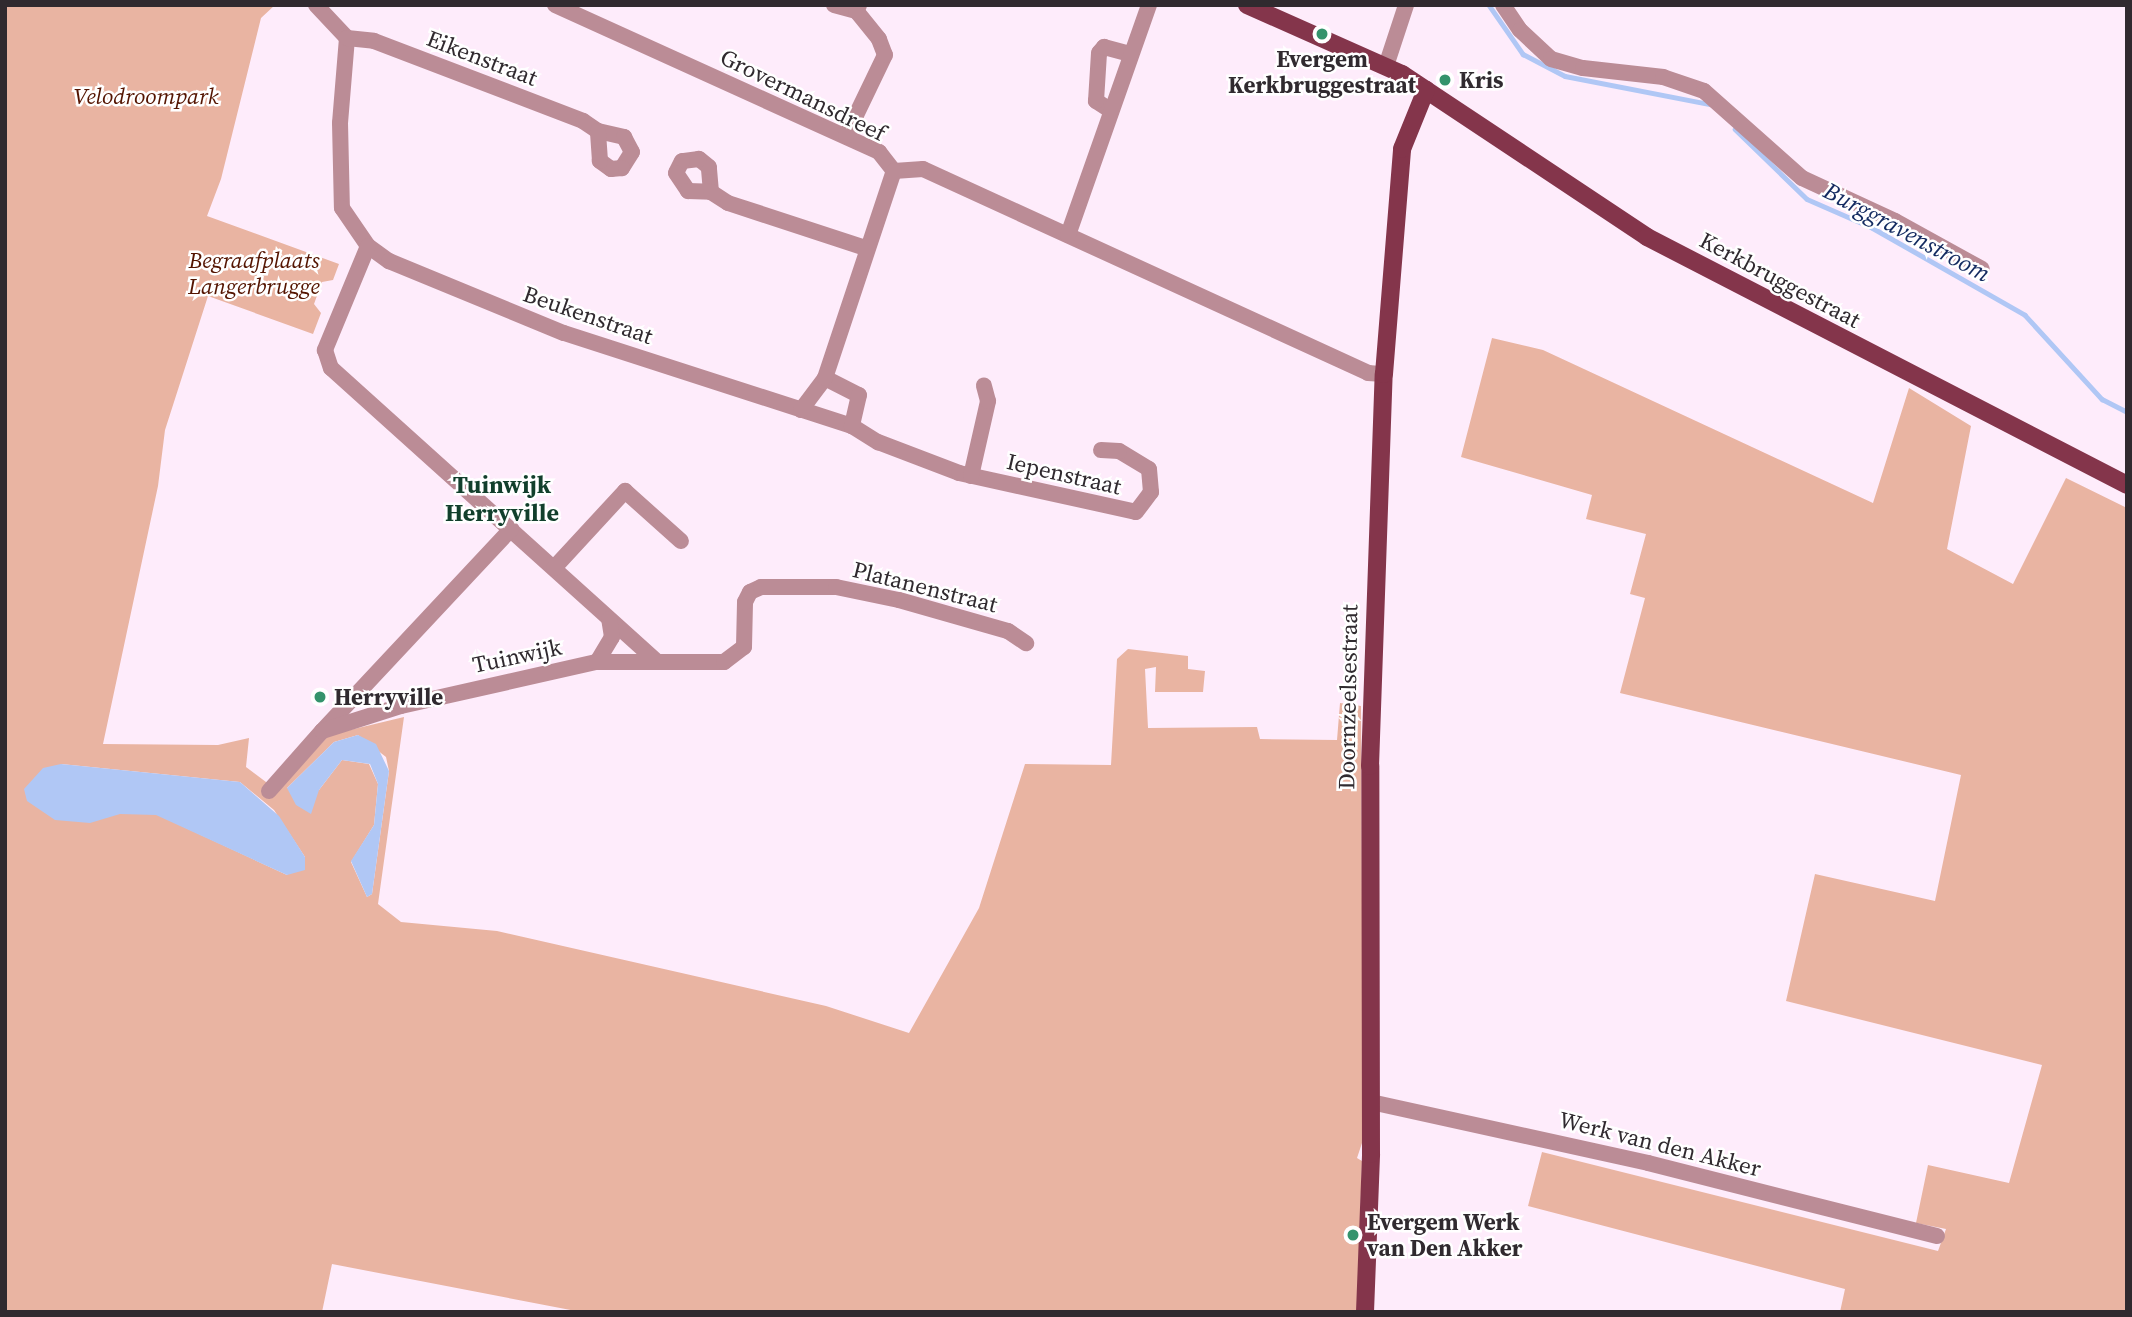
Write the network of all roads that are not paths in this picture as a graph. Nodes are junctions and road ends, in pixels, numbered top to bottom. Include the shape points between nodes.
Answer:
1 (316, 5) edge
2 (555, 5) edge
3 (834, 5) edge
4 (1149, 5) edge
5 (1247, 5) edge
6 (1406, 5) edge
7 (1503, 5) edge
8 (858, 8) edge
9 (347, 38) junction
10 (1130, 54) junction
11 (1386, 66) junction
12 (1426, 90) junction
13 (1110, 110) junction
14 (598, 131) dead end
15 (846, 136) junction
16 (894, 171) junction
17 (711, 192) dead end
18 (1068, 235) junction
19 (368, 246) junction
20 (866, 248) junction
21 (1982, 269) dead end
22 (1384, 374) junction
23 (825, 378) junction
24 (984, 386) dead end
25 (801, 410) junction
26 (852, 426) junction
27 (1101, 450) dead end
28 (971, 476) junction
29 (2127, 485) edge
30 (511, 528) junction
31 (681, 541) dead end
32 (554, 568) junction
33 (609, 619) junction
34 (1026, 643) dead end
35 (656, 661) junction
36 (597, 662) junction
37 (322, 731) junction
38 (269, 791) dead end
39 (1371, 1102) junction
40 (1937, 1236) dead end
41 (1365, 1312) edge

1 - 9 street
2 - 15 street, Grovermansdreef
3 - 8 street
4 - 10 street
5 - 11 main road, Kerkbruggestraat
6 - 11 street
7 - 21 street via 1520,30 1550,59 1583,68 1663,77 1704,91 1802,178 1895,221
8 - 15 street via 885,55
9 - 14 street, Eikenstraat via 373,41 583,121
9 - 19 street, Beukenstraat via 340,123 342,208
10 - 13 street
10 - 13 street via 1104,47 1099,53 1097,101
11 - 12 main road, Kerkbruggestraat
12 - 22 main road, Doornzeelsestraat via 1402,149
12 - 29 main road, Kerkbruggestraat via 1647,237
13 - 18 street
15 - 16 street, Grovermansdreef via 879,152
16 - 18 street, Grovermansdreef via 923,169
16 - 20 street
17 - 20 street via 729,203
18 - 22 street, Grovermansdreef via 1368,373
19 - 25 street, Beukenstraat via 446,288 564,333
19 - 30 street via 325,350 331,368
20 - 23 street
22 - 39 main road, Doornzeelsestraat via 1370,752
23 - 25 street
23 - 26 street via 859,395
24 - 28 street, Iepenstraat via 988,401
25 - 26 street, Beukenstraat
26 - 28 street, Beukenstraat via 878,442
27 - 28 street, Iepenstraat via 1119,451 1149,469 1151,492 1136,512
30 - 32 street
30 - 37 street
31 - 32 street via 625,491
32 - 33 street
33 - 35 street
33 - 36 street, Tuinwijk via 612,637
34 - 35 street, Platanenstraat via 1008,631 900,600 836,587 761,587 750,592 745,602 744,648 737,656 724,662
35 - 36 street, Tuinwijk
36 - 37 street, Tuinwijk via 401,706
37 - 38 street
39 - 40 street, Werk van den Akker via 1648,1163
39 - 41 main road, Doornzeelsestraat

